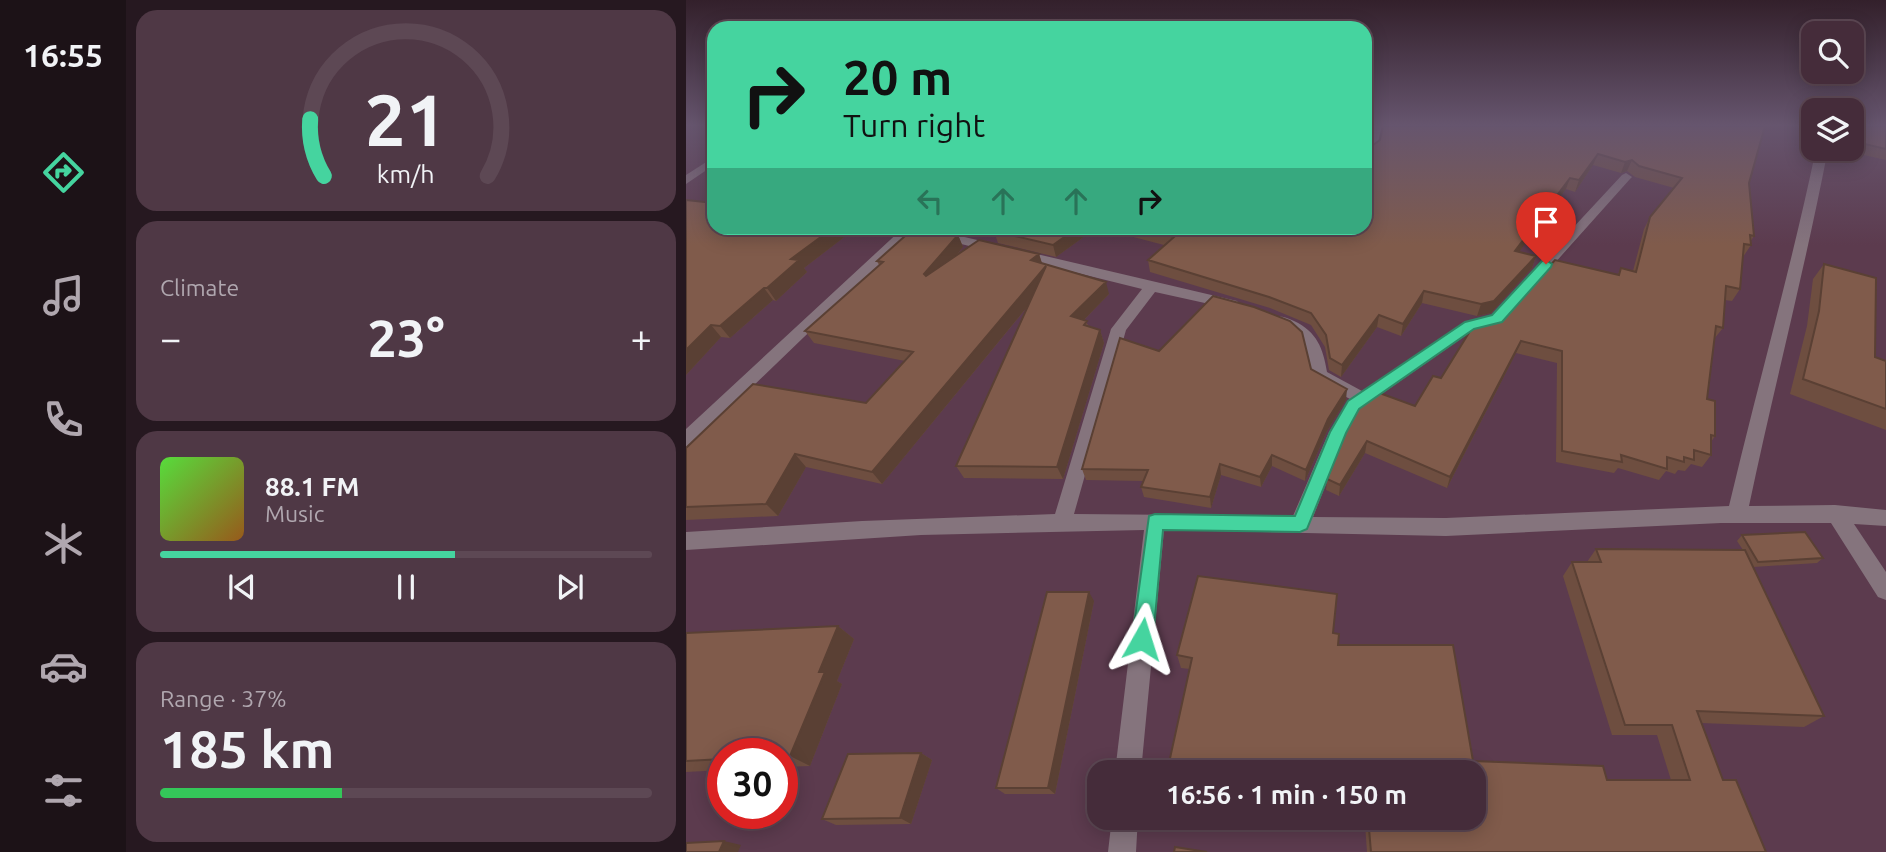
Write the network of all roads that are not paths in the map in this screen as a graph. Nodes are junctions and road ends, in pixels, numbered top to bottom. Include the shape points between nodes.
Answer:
1 (706, 166) edge
2 (1819, 166) edge
3 (1626, 177) edge
4 (686, 180) edge
5 (904, 235) edge
6 (939, 235) edge
7 (1151, 288) junction
8 (1363, 399) junction
9 (686, 440) edge
10 (1835, 513) junction
11 (1737, 514) junction
12 (1886, 518) edge
13 (1155, 522) junction
14 (1062, 523) junction
15 (1300, 524) junction
16 (686, 541) edge
17 (1886, 590) edge
18 (1129, 760) edge
19 (1124, 830) edge
20 (1122, 852) edge

1 - 4 street
2 - 11 street
3 - 8 street via 1497,319 1470,325
5 - 9 street
6 - 7 street
7 - 8 street via 1202,296 1305,331 1315,348 1319,375
7 - 14 street via 1119,329
8 - 15 street via 1354,405 1338,432
10 - 11 street
10 - 12 street
10 - 17 street
11 - 15 street via 1446,527
13 - 14 street
13 - 15 street
13 - 18 street
14 - 16 street via 834,530
19 - 20 street

